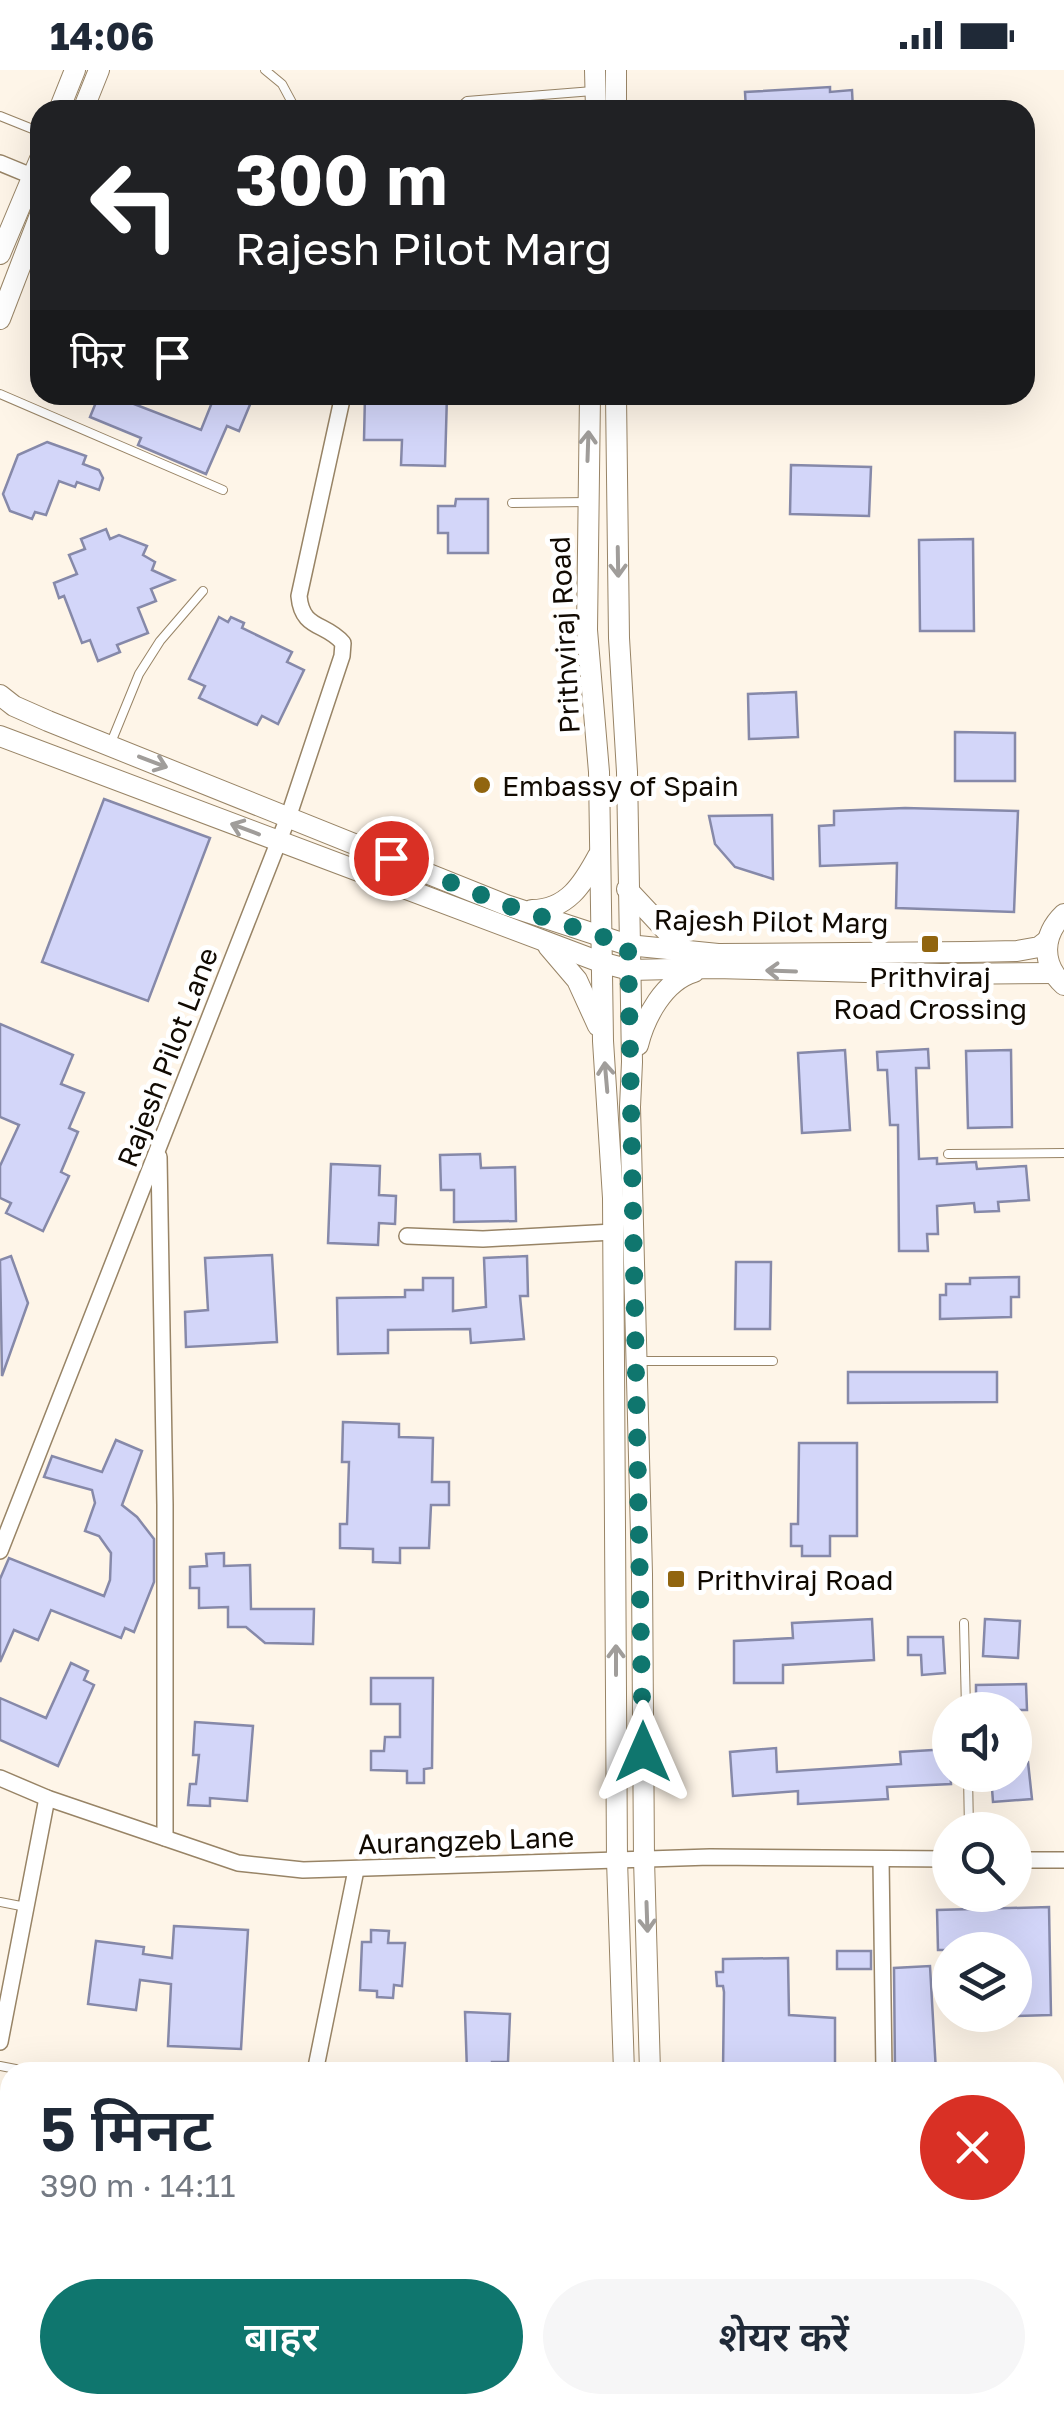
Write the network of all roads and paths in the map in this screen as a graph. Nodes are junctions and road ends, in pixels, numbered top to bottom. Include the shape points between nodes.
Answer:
1 (75, 70) edge
2 (99, 70) edge
3 (265, 70) edge
4 (616, 70) edge
5 (596, 90) edge
6 (63, 100) edge
7 (87, 100) edge
8 (291, 100) edge
9 (467, 100) edge
10 (616, 100) edge
11 (0, 116) edge
12 (30, 128) edge
13 (0, 163) edge
14 (30, 167) edge
15 (30, 184) edge
16 (30, 242) edge
17 (0, 254) edge
18 (0, 319) edge
19 (0, 394) edge
20 (341, 405) edge
21 (590, 405) edge
22 (616, 405) edge
23 (222, 490) dead end
24 (587, 502) junction
25 (512, 503) dead end
26 (203, 592) dead end
27 (0, 695) edge
28 (0, 736) edge
29 (110, 745) junction
30 (289, 815) junction
31 (279, 841) junction
32 (600, 854) junction
33 (628, 889) junction
34 (506, 905) junction
35 (1064, 914) edge
36 (600, 936) junction
37 (533, 937) junction
38 (1048, 940) junction
39 (628, 945) junction
40 (685, 951) junction
41 (600, 962) junction
42 (716, 968) junction
43 (630, 970) junction
44 (1059, 979) edge
45 (603, 1041) junction
46 (632, 1062) junction
47 (159, 1148) junction
48 (1064, 1153) edge
49 (948, 1154) dead end
50 (613, 1232) junction
51 (407, 1236) dead end
52 (635, 1361) junction
53 (772, 1361) dead end
54 (613, 1362) junction
55 (0, 1551) edge
56 (964, 1623) dead end
57 (966, 1692) edge
58 (0, 1778) edge
59 (47, 1798) junction
60 (165, 1838) junction
61 (880, 1858) junction
62 (644, 1859) junction
63 (932, 1859) edge
64 (617, 1860) junction
65 (1032, 1860) edge
66 (1064, 1860) edge
67 (356, 1870) junction
68 (0, 1902) edge
69 (26, 1907) junction
70 (0, 2042) edge
71 (317, 2062) edge
72 (624, 2062) edge
73 (650, 2062) edge
74 (884, 2062) edge

1 - 6 main road
2 - 7 main road
3 - 8 lane
4 - 10 main road
5 - 9 lane
11 - 12 lane
13 - 14 street
15 - 17 main road
16 - 18 main road
19 - 23 lane
20 - 30 street, Rajesh Pilot Lane via 299,596 308,621 343,643 342,656
24 -> 21 main road, Prithviraj Road
22 -> 33 main road, Prithviraj Road
24 - 25 lane
24 - 32 main road, Prithviraj Road
26 - 29 lane via 160,641
27 - 29 main road, Rajesh Pilot Marg
31 -> 28 main road, Rajesh Pilot Marg
29 -> 30 main road, Rajesh Pilot Marg
30 - 31 street, Rajesh Pilot Lane
30 - 34 main road, Rajesh Pilot Marg
31 - 37 main road, Rajesh Pilot Marg
31 - 47 street, Rajesh Pilot Lane
32 - 34 main road via 581,886 554,907
32 - 36 main road, Prithviraj Road
33 - 39 main road, Prithviraj Road
33 - 40 main road
34 - 36 main road, Rajesh Pilot Marg
35 - 38 main road
36 - 39 main road, Rajesh Pilot Marg
36 - 41 main road, Prithviraj Road
37 - 41 main road, Rajesh Pilot Marg
37 - 45 main road via 576,980
38 - 40 main road, Rajesh Pilot Marg via 1007,952
38 - 44 main road via 1048,961
39 - 40 main road, Rajesh Pilot Marg
39 - 43 main road, Prithviraj Road
41 - 43 main road, Rajesh Pilot Marg
41 - 45 main road, Prithviraj Road
42 - 43 main road, Rajesh Pilot Marg
44 -> 42 main road, Rajesh Pilot Marg
42 - 46 main road via 683,975 670,987 648,1016
43 - 46 main road, Prithviraj Road
50 -> 45 main road, Prithviraj Road
46 - 52 main road, Prithviraj Road
47 - 55 street, Rajesh Pilot Lane
47 - 60 street
48 - 49 lane
50 - 51 street
50 - 54 main road, Prithviraj Road
52 - 53 lane
52 - 54 lane
52 - 62 main road, Prithviraj Road
64 -> 54 main road, Prithviraj Road
56 - 57 lane
58 - 59 street, Aurangzeb Lane
59 - 60 street, Aurangzeb Lane
59 - 69 street
60 - 67 street, Aurangzeb Lane via 238,1862
61 - 62 street, Aurangzeb Lane
61 - 63 street, Aurangzeb Lane
61 - 74 street
62 - 64 street, Aurangzeb Lane
62 -> 73 main road, Prithviraj Road
64 - 67 street, Aurangzeb Lane
64 - 72 main road, Prithviraj Road
65 - 66 street
67 - 71 street
68 - 69 lane
69 - 70 street

